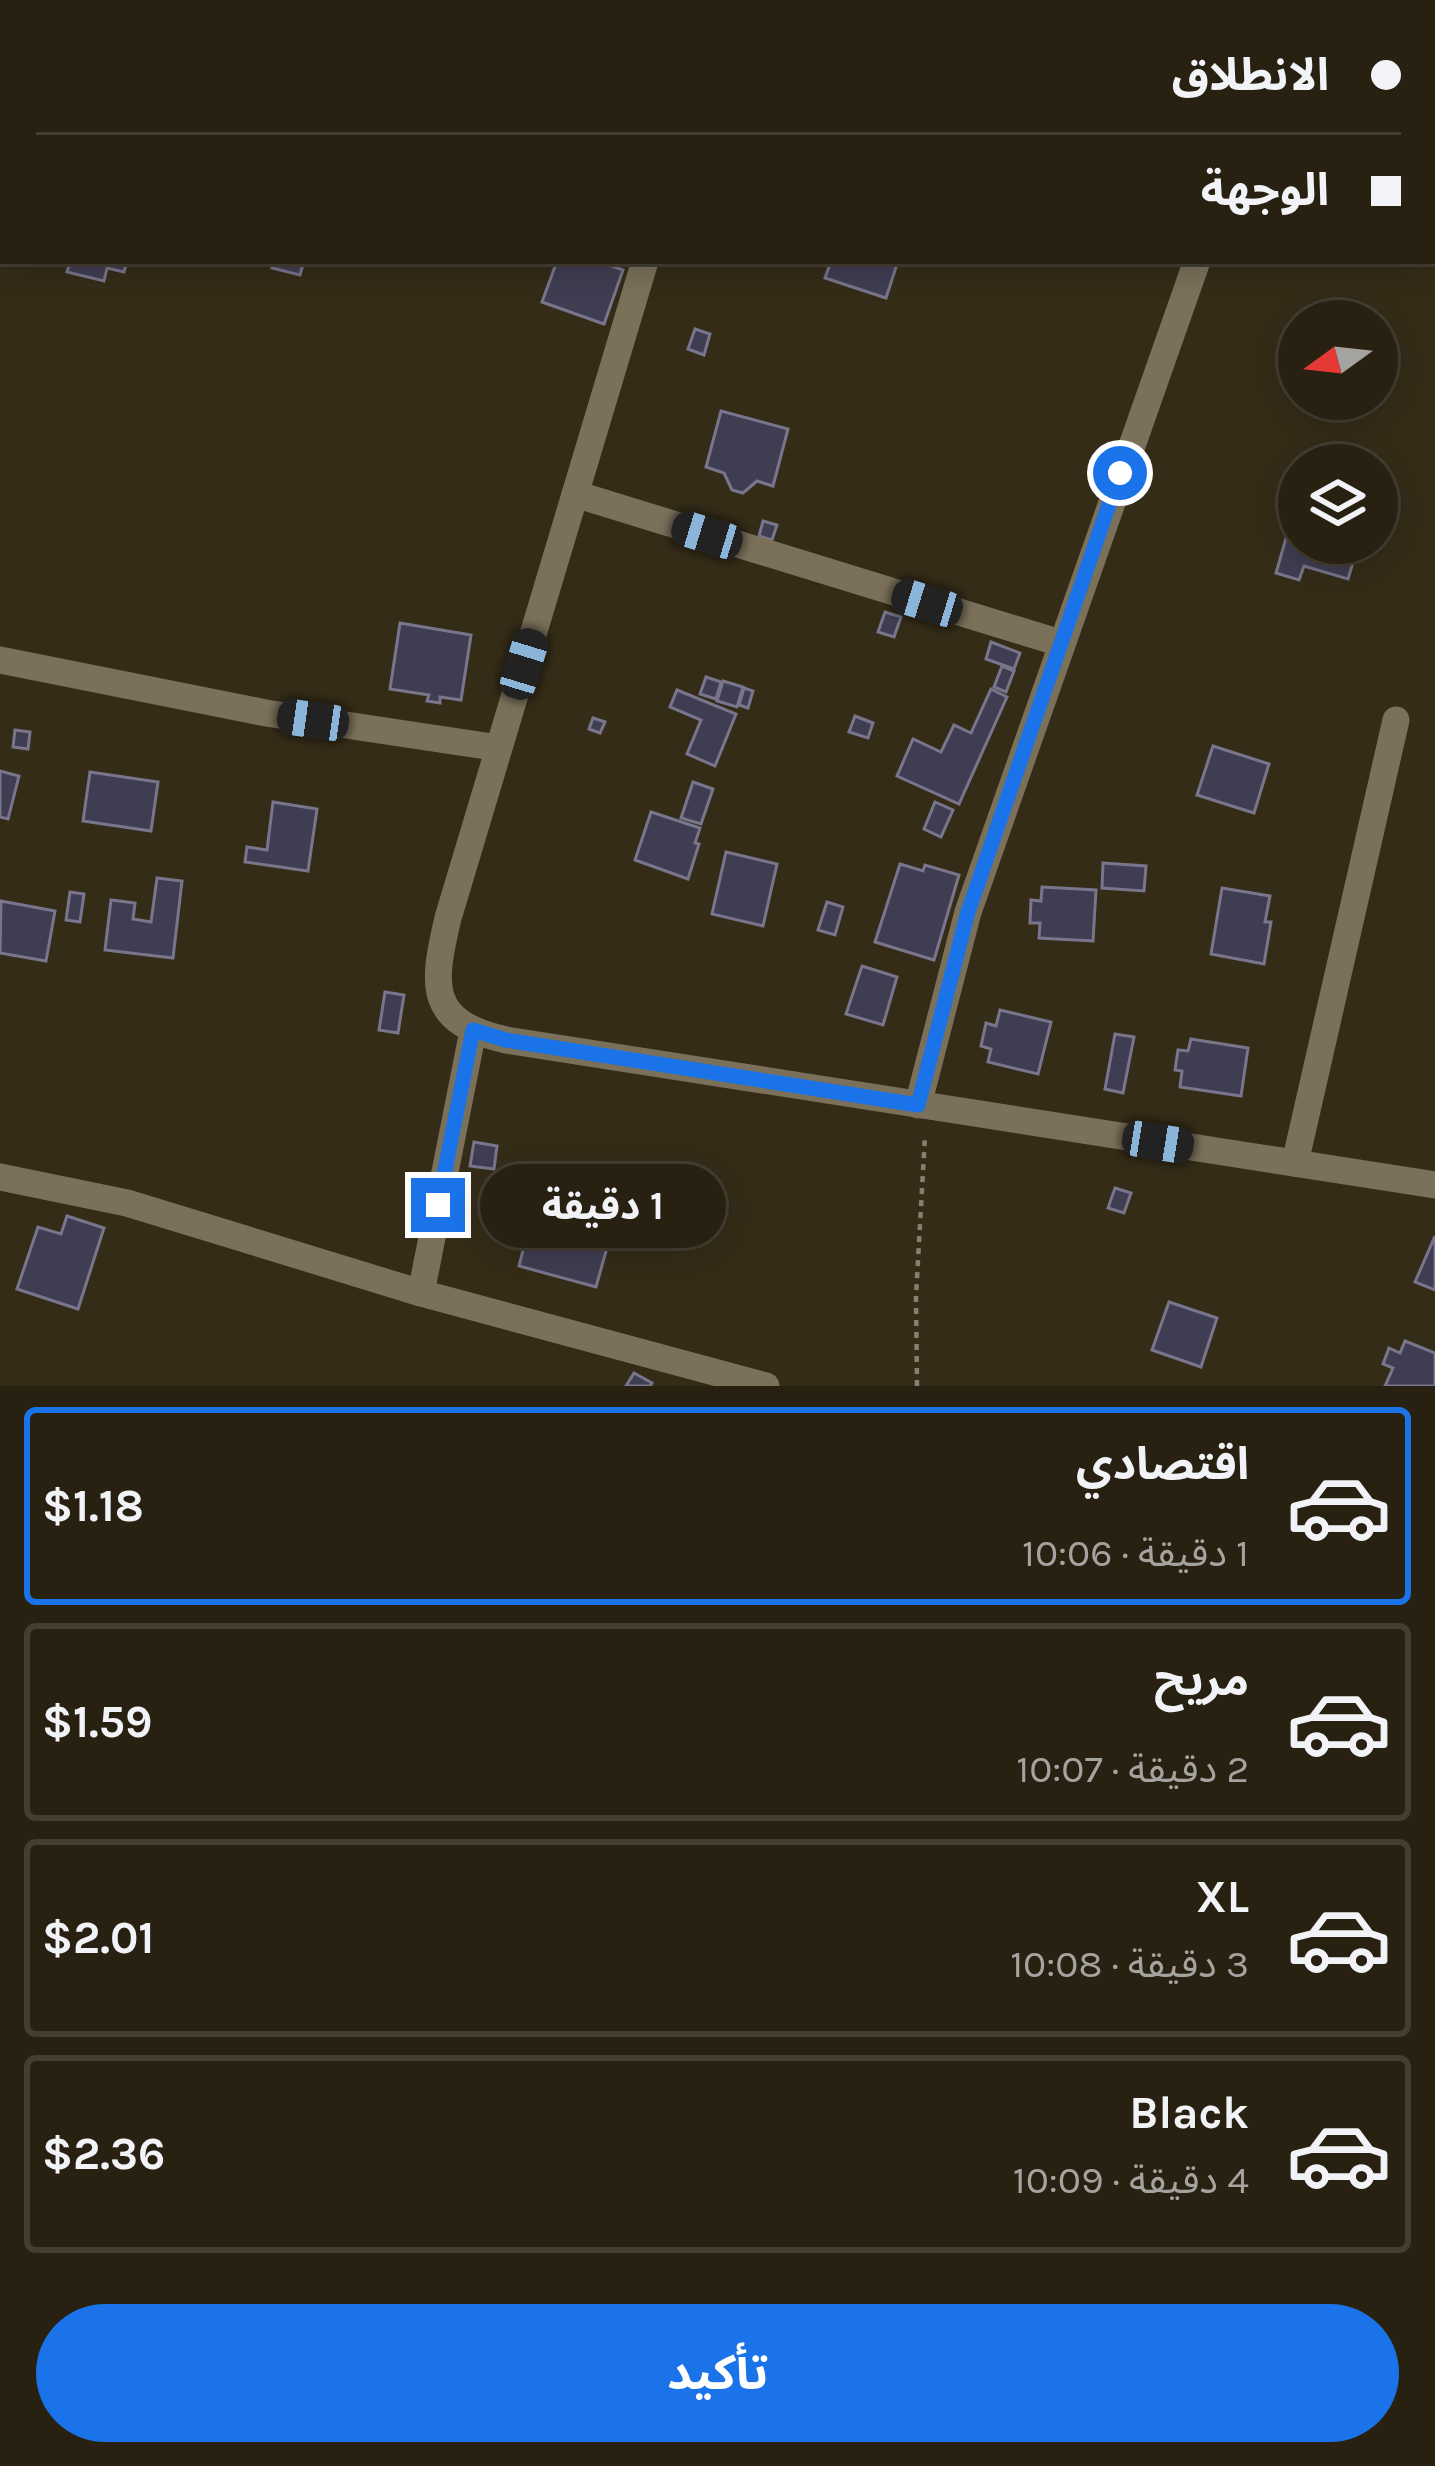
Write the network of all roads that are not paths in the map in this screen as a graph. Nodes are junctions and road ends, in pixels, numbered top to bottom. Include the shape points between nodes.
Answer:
1 (644, 264) edge
2 (1196, 264) edge
3 (575, 494) junction
4 (1060, 644) junction
5 (0, 660) edge
6 (1396, 720) dead end
7 (499, 748) junction
8 (473, 1030) junction
9 (923, 1106) junction
10 (1295, 1163) junction
11 (0, 1177) edge
12 (1435, 1185) edge
13 (421, 1293) junction
14 (766, 1386) edge

1 - 3 street
2 - 4 street
3 - 4 street
3 - 7 street
4 - 9 street via 968,912
5 - 7 street
6 - 10 street
7 - 8 street via 438,972 447,1013
8 - 9 street
8 - 13 street
9 - 10 street
10 - 12 street
11 - 13 street via 127,1203
13 - 14 street

